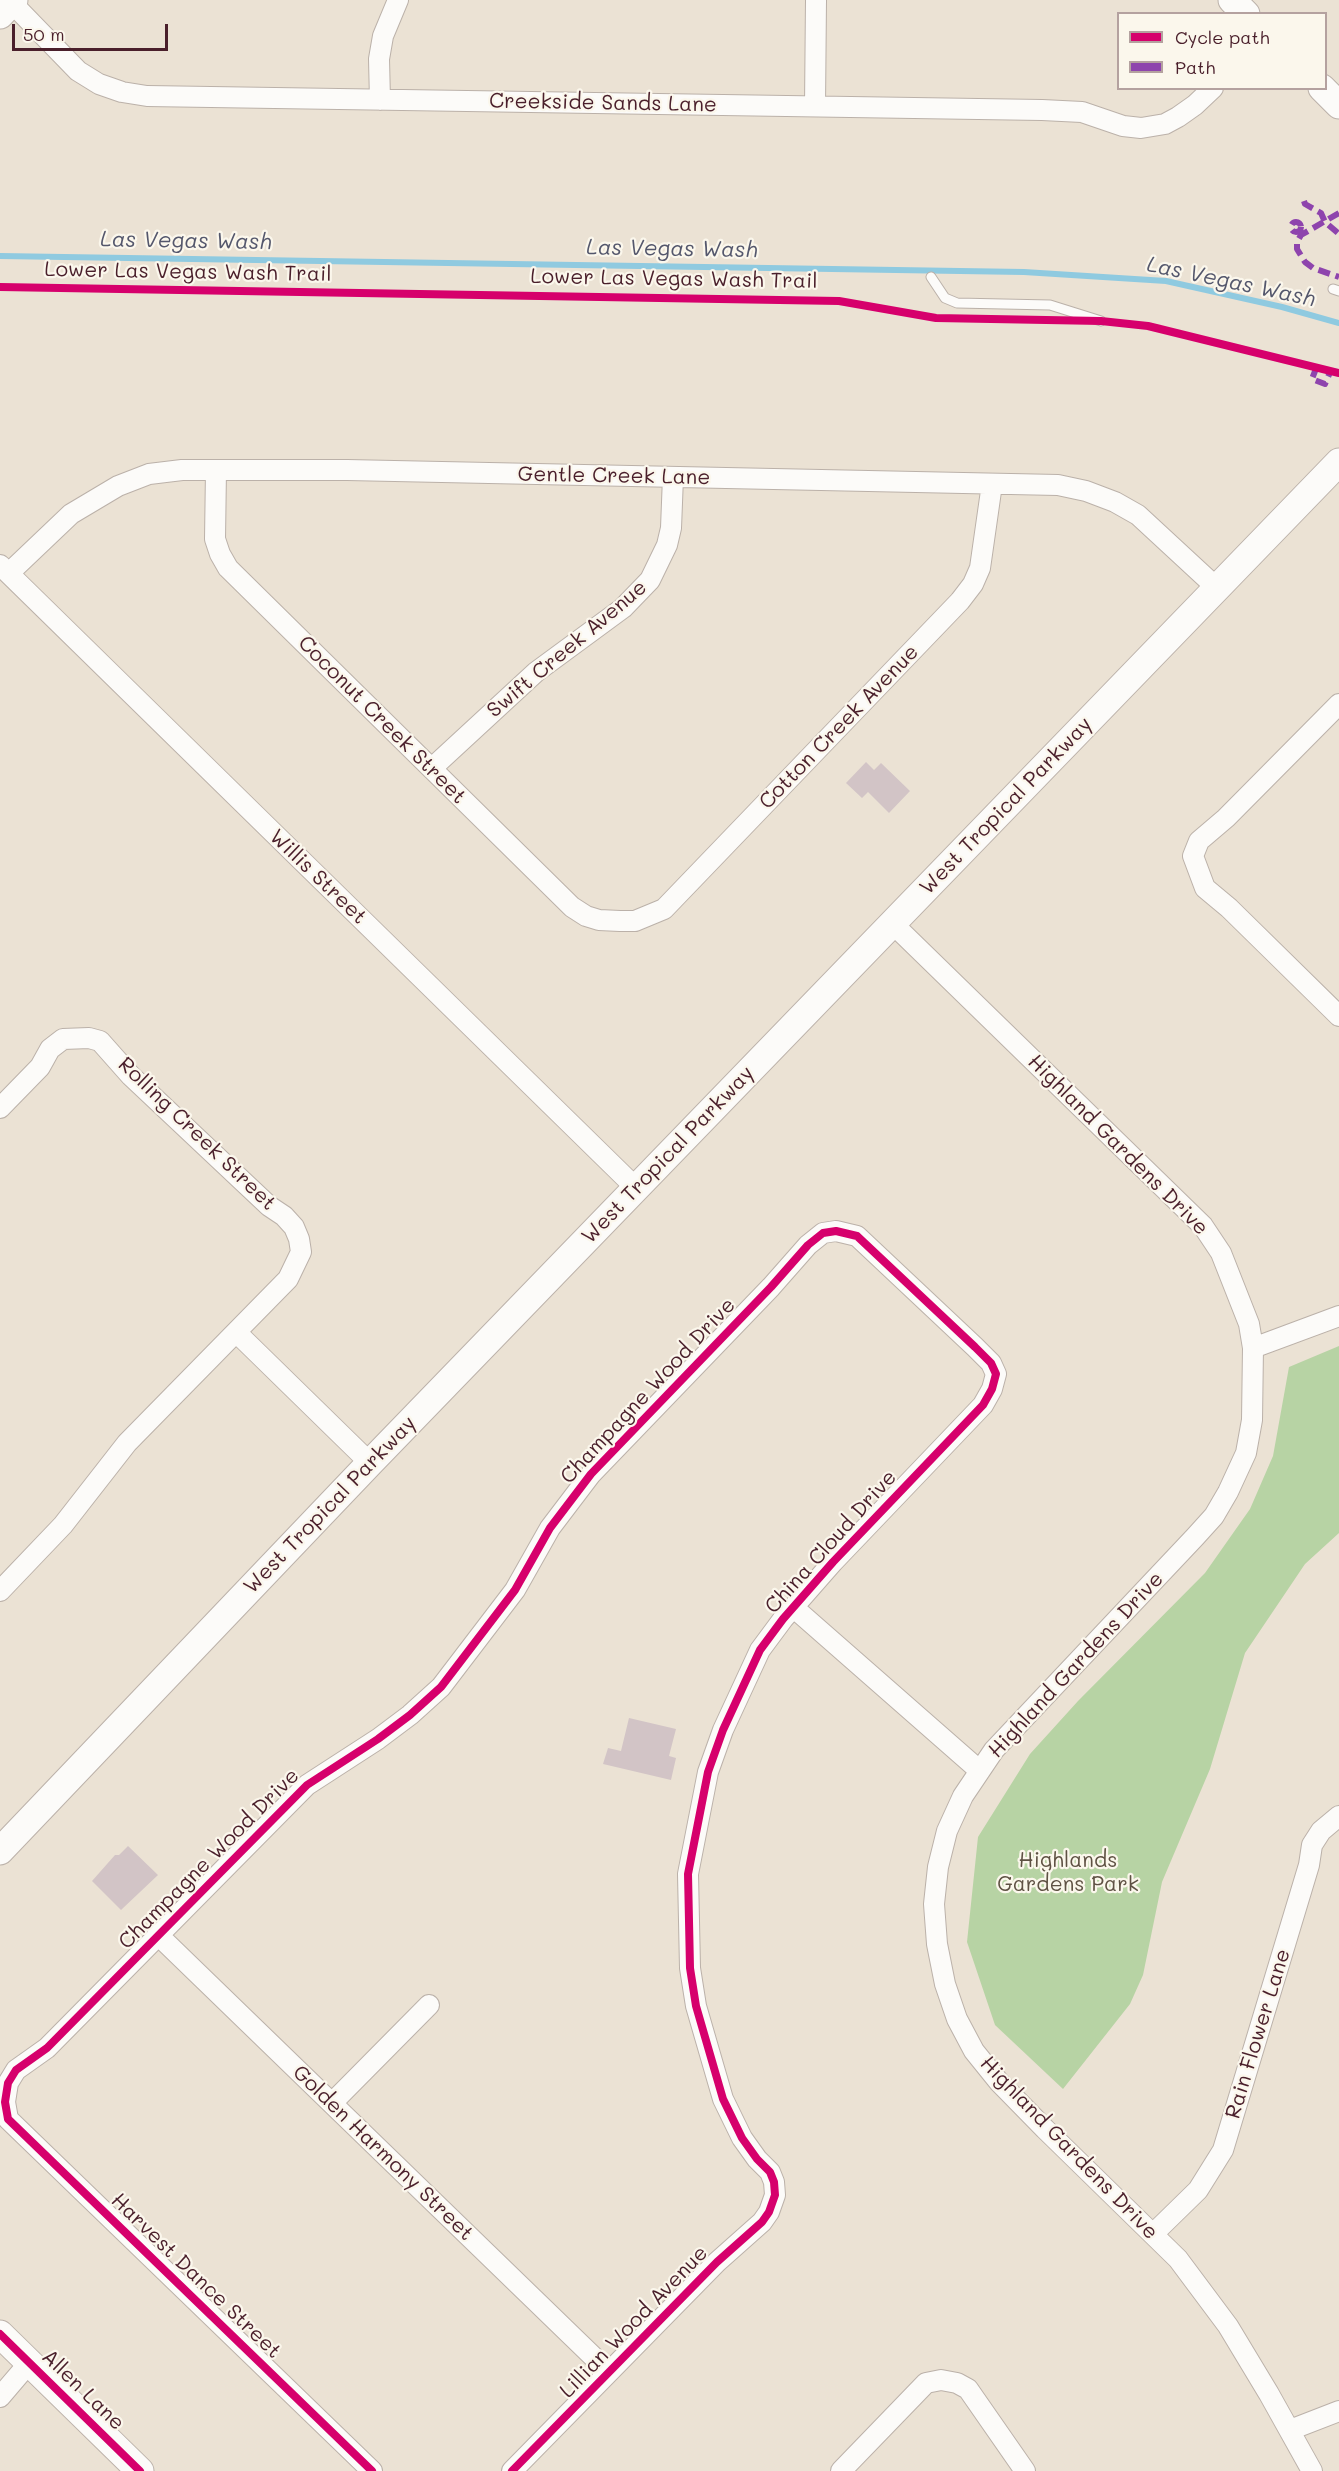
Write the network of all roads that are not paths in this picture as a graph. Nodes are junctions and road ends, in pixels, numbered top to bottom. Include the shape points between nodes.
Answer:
1 (398, 0) edge
2 (816, 0) edge
3 (1232, 0) edge
4 (9, 6) edge
5 (1244, 12) edge
6 (1210, 90) edge
7 (380, 100) junction
8 (814, 106) junction
9 (931, 277) dead end
10 (1101, 321) dead end
11 (1339, 462) edge
12 (216, 470) junction
13 (673, 477) junction
14 (992, 484) junction
15 (4, 569) edge
16 (1218, 589) junction
17 (1339, 704) edge
18 (432, 768) junction
19 (620, 921) joint
20 (892, 923) junction
21 (1339, 1016) edge
22 (0, 1108) edge
23 (637, 1189) junction
24 (1339, 1316) edge
25 (236, 1332) junction
26 (1253, 1348) junction
27 (996, 1374) joint
28 (370, 1463) junction
29 (0, 1591) edge
30 (793, 1607) junction
31 (980, 1771) junction
32 (1337, 1818) edge
33 (0, 1851) edge
34 (157, 1934) junction
35 (429, 2006) dead end
36 (5, 2102) joint
37 (332, 2103) junction
38 (775, 2195) joint
39 (1153, 2234) junction
40 (0, 2334) edge
41 (29, 2362) junction
42 (609, 2372) junction
43 (0, 2397) edge
44 (1339, 2411) edge
45 (1290, 2430) junction
46 (140, 2471) edge
47 (372, 2471) edge
48 (512, 2471) edge
49 (841, 2471) edge
50 (1025, 2471) edge
51 (1312, 2471) edge

1 - 7 street via 383,36
2 - 8 street
3 - 5 main road
4 - 7 street, Creekside Sands Lane via 78,71 122,92 147,96
6 - 8 street, Creekside Sands Lane via 1172,121 1141,128 1082,112
7 - 8 street, Creekside Sands Lane
9 - 10 lane via 945,298 957,303 1050,305
11 - 16 main road, West Tropical Parkway
12 - 13 street, Gentle Creek Lane
12 - 15 street, Gentle Creek Lane via 149,474 118,486 72,514
12 - 18 street, Coconut Creek Street via 215,539 228,568
13 - 14 street, Gentle Creek Lane
13 - 18 street, Swift Creek Avenue via 669,536 650,580 622,608 536,672
14 - 16 street, Gentle Creek Lane via 1058,485 1115,502 1154,528
14 - 19 street, Cotton Creek Avenue via 980,568 960,600 664,909 635,921
15 - 23 street, Willis Street
16 - 20 main road, West Tropical Parkway
17 - 21 street via 1226,818 1198,841 1192,856 1205,888
18 - 19 street, Coconut Creek Street via 572,907 599,920
20 - 23 main road, West Tropical Parkway
20 - 26 street, Highland Gardens Drive via 1203,1226 1234,1283
22 - 25 street, Rolling Creek Street via 63,1039 100,1041 113,1053 131,1076 294,1227 301,1252 288,1280
23 - 28 main road, West Tropical Parkway
24 - 26 street
25 - 28 street
25 - 29 street via 127,1443 63,1525
26 - 31 street, Highland Gardens Drive via 1252,1420 1246,1453 1214,1516 994,1750
27 - 30 street, China Cloud Drive via 983,1405
27 - 34 street, Champagne Wood Drive via 991,1364 868,1244 857,1236 836,1231 823,1233 591,1474 550,1528 515,1590 441,1686 378,1739 307,1785
28 - 33 main road, West Tropical Parkway
30 - 31 street
30 - 38 street, China Cloud Drive via 760,1650 723,1730 708,1772 688,1874 690,1968 704,2039 723,2099 742,2138 770,2172
31 - 39 street, Highland Gardens Drive via 947,1831 938,1867 934,1904 937,1944 951,2001 974,2051 999,2082
32 - 39 street, Rain Flower Lane via 1321,1830 1312,1845 1223,2150 1198,2190
34 - 36 street, Champagne Wood Drive via 47,2048 16,2070 8,2083
34 - 37 street, Golden Harmony Street
35 - 37 street
36 - 47 street, Harvest Dance Street via 8,2119
37 - 42 street, Golden Harmony Street
38 - 42 street, Lillian Wood Avenue via 762,2222
39 - 45 street, Highland Gardens Drive via 1178,2259 1215,2308
40 - 41 main road, Allen Lane
41 - 43 street
41 - 46 main road, Allen Lane
42 - 48 street, Lillian Wood Avenue
44 - 45 street
45 - 51 street, Highland Gardens Drive
49 - 50 street via 926,2383 941,2380 968,2389

